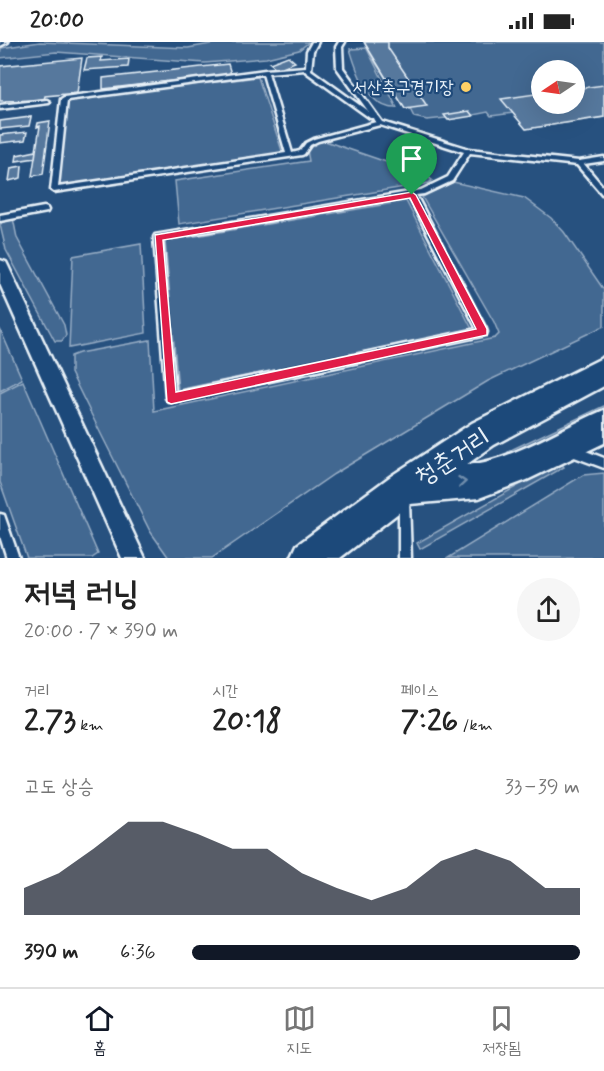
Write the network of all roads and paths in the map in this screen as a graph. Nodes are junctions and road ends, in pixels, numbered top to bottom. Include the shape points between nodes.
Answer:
1 (315, 42) edge
2 (342, 42) edge
3 (308, 68) junction
4 (265, 72) junction
5 (47, 102) dead end
6 (0, 107) edge
7 (380, 123) junction
8 (468, 151) junction
9 (290, 155) junction
10 (604, 159) edge
11 (579, 163) junction
12 (604, 192) edge
13 (412, 195) junction
14 (44, 210) dead end
15 (0, 219) edge
16 (0, 266) edge
17 (604, 371) edge
18 (604, 426) edge
19 (558, 446) junction
20 (604, 463) edge
21 (404, 488) junction
22 (0, 519) edge
23 (13, 558) edge
24 (134, 558) edge
25 (309, 558) edge
26 (405, 558) edge

1 - 3 lane
2 - 7 lane via 340,68
3 - 4 lane
3 - 7 lane
4 - 9 lane
4 - 9 lane via 64,99 54,190
5 - 6 lane
7 - 8 lane
7 - 9 lane via 316,140 302,153
8 - 11 lane
8 - 13 lane via 450,179
10 - 11 lane
11 - 12 lane
13 - 13 lane via 158,237 171,398 483,332
14 - 15 lane
16 - 24 street
17 - 21 main road, 청춘거리 via 483,434
18 - 19 main road
19 - 20 lane
21 -> 19 main road via 478,481
21 - 25 main road, 청춘거리
21 - 26 lane
22 - 23 lane

